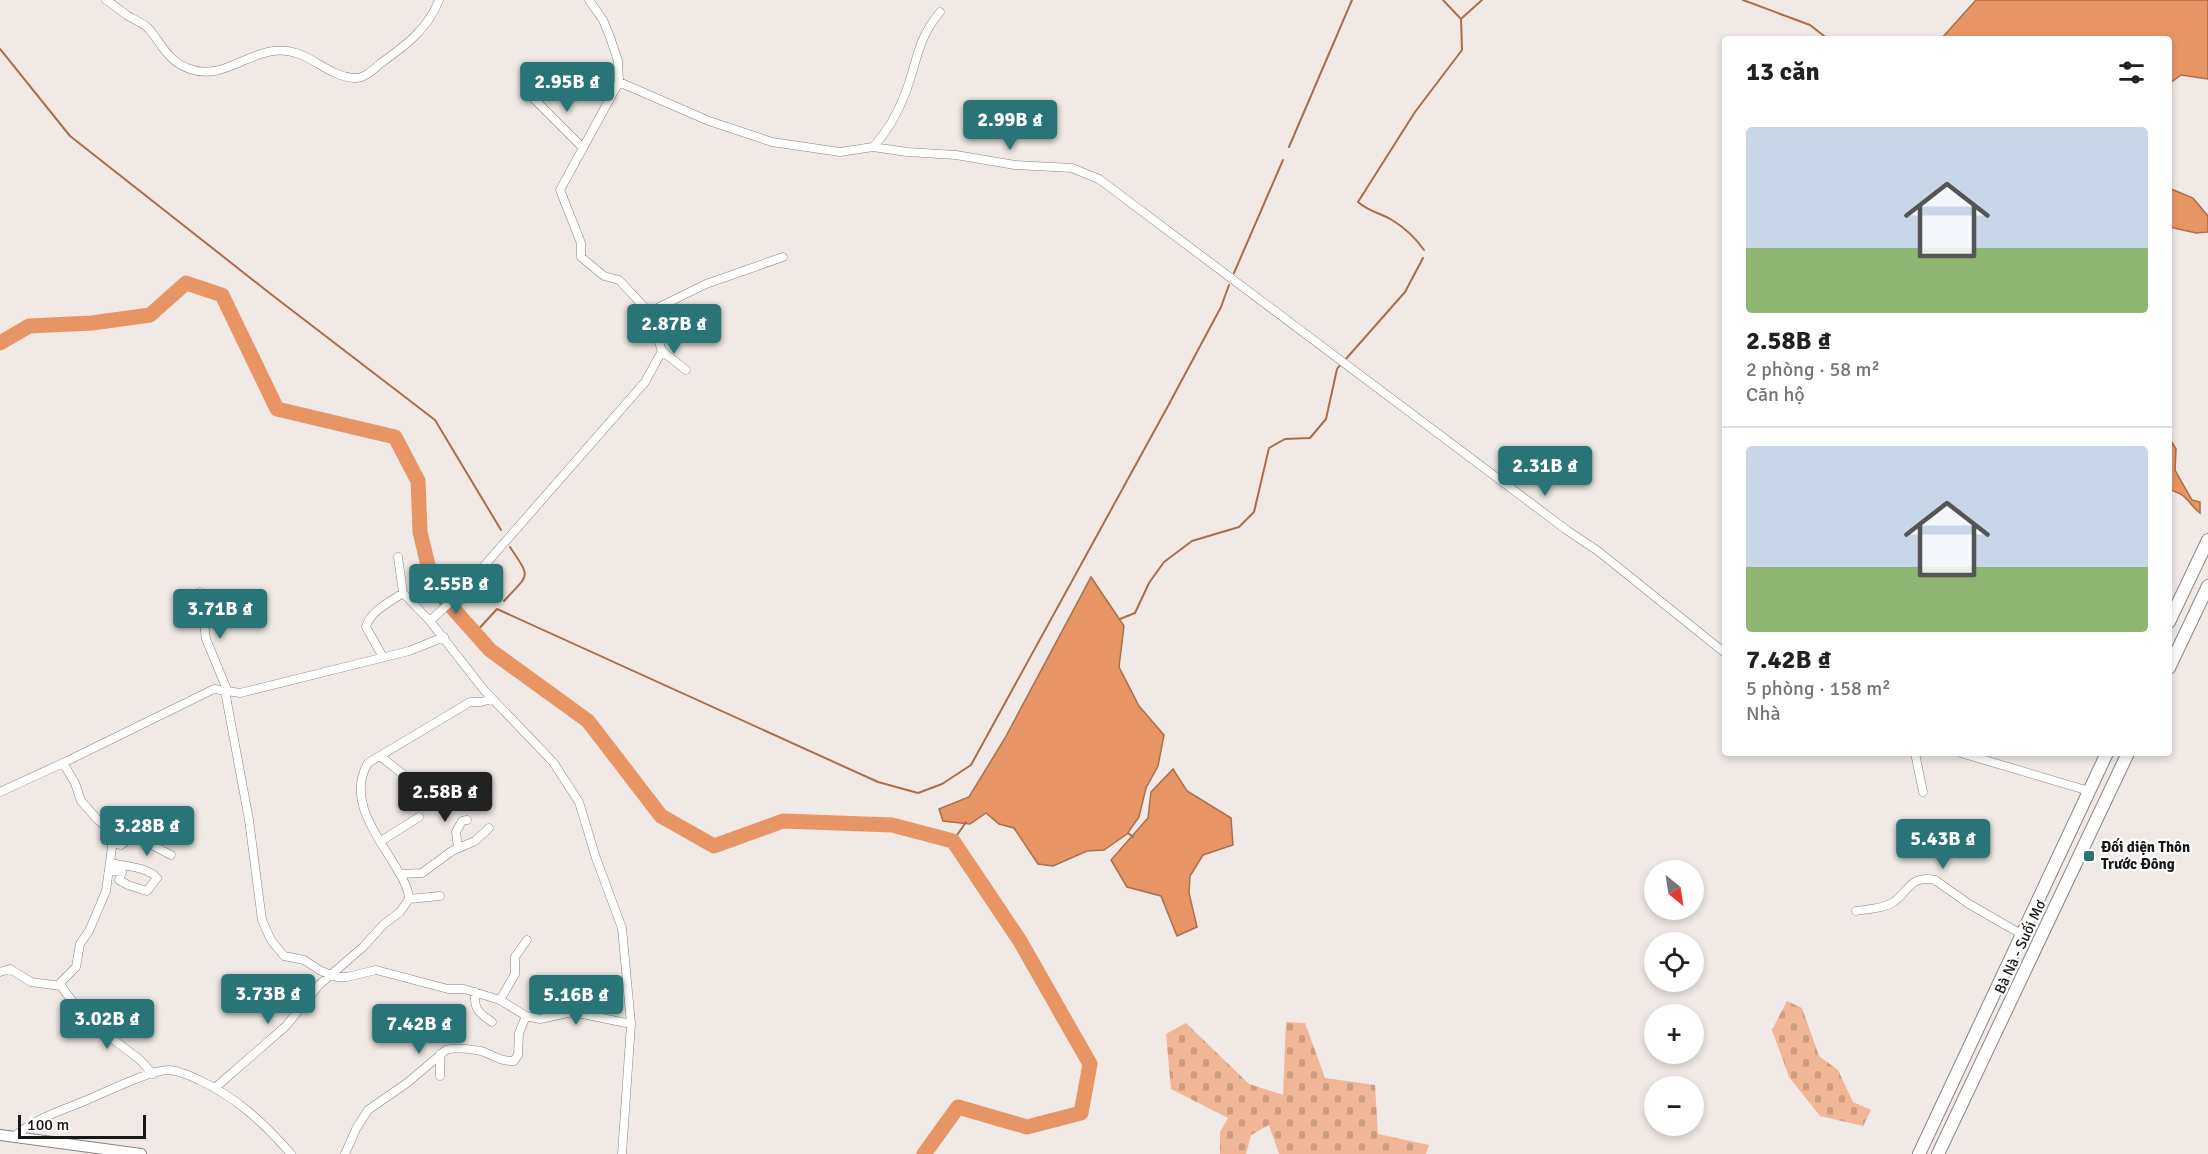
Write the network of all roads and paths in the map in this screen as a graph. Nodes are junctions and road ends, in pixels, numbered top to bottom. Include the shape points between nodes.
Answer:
1 (106, 0) edge
2 (440, 0) edge
3 (588, 0) edge
4 (940, 12) dead end
5 (619, 82) junction
6 (532, 98) dead end
7 (873, 147) junction
8 (584, 148) junction
9 (783, 257) dead end
10 (649, 312) junction
11 (662, 351) junction
12 (686, 370) dead end
13 (2208, 540) edge
14 (398, 557) dead end
15 (2208, 586) edge
16 (200, 592) dead end
17 (403, 593) junction
18 (2172, 616) edge
19 (431, 621) junction
20 (444, 637) junction
21 (1722, 651) edge
22 (383, 657) junction
23 (2172, 662) edge
24 (226, 691) junction
25 (492, 699) junction
26 (380, 756) junction
27 (1916, 756) edge
28 (1971, 756) edge
29 (2106, 756) edge
30 (2127, 756) edge
31 (63, 763) junction
32 (404, 776) dead end
33 (2089, 791) junction
34 (0, 792) edge
35 (1923, 792) dead end
36 (2107, 797) junction
37 (419, 817) dead end
38 (164, 820) dead end
39 (467, 820) dead end
40 (489, 828) dead end
41 (132, 837) junction
42 (381, 841) junction
43 (112, 843) junction
44 (458, 848) junction
45 (171, 855) dead end
46 (110, 867) junction
47 (400, 874) junction
48 (440, 896) dead end
49 (409, 899) junction
50 (1856, 911) dead end
51 (2021, 934) junction
52 (527, 940) dead end
53 (0, 972) edge
54 (330, 974) junction
55 (61, 986) junction
56 (475, 992) junction
57 (500, 1000) junction
58 (526, 1016) junction
59 (492, 1022) dead end
60 (631, 1024) junction
61 (440, 1054) junction
62 (153, 1074) junction
63 (440, 1076) dead end
64 (216, 1087) junction
65 (0, 1135) edge
66 (14, 1137) junction
67 (141, 1154) edge
68 (291, 1154) edge
69 (345, 1154) edge
70 (622, 1154) edge
71 (1918, 1154) edge
72 (1938, 1154) edge

1 - 2 street via 147,26 161,49 192,70 217,71 252,56 288,50 356,78 406,46
3 - 5 street via 610,37 618,61
4 - 7 street via 925,32 895,117
5 - 7 street via 709,121 772,142 840,152
5 - 8 street
6 - 8 street
7 - 21 street via 1072,168 1099,179 1598,551
8 - 10 street via 560,190 581,243 581,257 604,276 619,280
9 - 10 street via 706,284
10 - 11 street
11 - 12 street
11 - 19 street via 645,382
13 - 18 main road
14 - 17 street
15 - 23 main road
16 - 24 street via 206,639
17 - 19 street
17 - 22 street via 368,619 366,627
19 - 20 street
20 - 22 street
20 - 25 street
22 - 24 street via 240,693
24 - 31 street via 214,688
24 - 54 street via 264,927 284,956 304,960
25 - 26 street via 470,702
25 - 60 street via 553,762 579,802 622,928
26 - 32 street
26 - 42 street via 364,769 361,786 363,810
27 - 35 street
28 - 33 street
29 - 33 main road, Bà Nà - Suối Mơ
30 - 36 main road, Bà Nà - Suối Mơ
31 - 34 street
31 - 43 street via 81,801 110,830
33 - 36 main road
33 - 51 main road, Bà Nà - Suối Mơ
36 - 72 main road, Bà Nà - Suối Mơ
37 - 42 street
38 - 41 street via 158,815
39 - 44 street via 458,826
40 - 44 street via 476,841
41 - 43 street via 121,845
41 - 45 street
42 - 47 street
43 - 46 street
44 - 47 street via 422,873
46 - 46 street via 144,870 157,878 147,891 119,880 122,872
46 - 55 street via 106,891 80,944 76,967
47 - 49 street
48 - 49 street
49 - 54 street via 400,912
50 - 51 street via 1893,903 1917,880 1928,878
51 - 71 main road, Bà Nà - Suối Mơ
52 - 57 street via 515,957 515,974
53 - 55 street via 10,969 31,982
54 - 56 street via 347,977 369,970 385,971 448,990
54 - 64 street via 286,1026
55 - 62 street via 78,1009
56 - 57 street
56 - 59 street via 478,1011
57 - 58 street
58 - 60 street via 540,1019 573,1012
58 - 61 street via 514,1061 452,1048
60 - 70 street
61 - 63 street
61 - 69 street via 368,1110
62 - 64 street via 167,1070 184,1073
62 - 66 street via 43,1119
64 - 68 street via 268,1128
65 - 66 street
66 - 67 street

